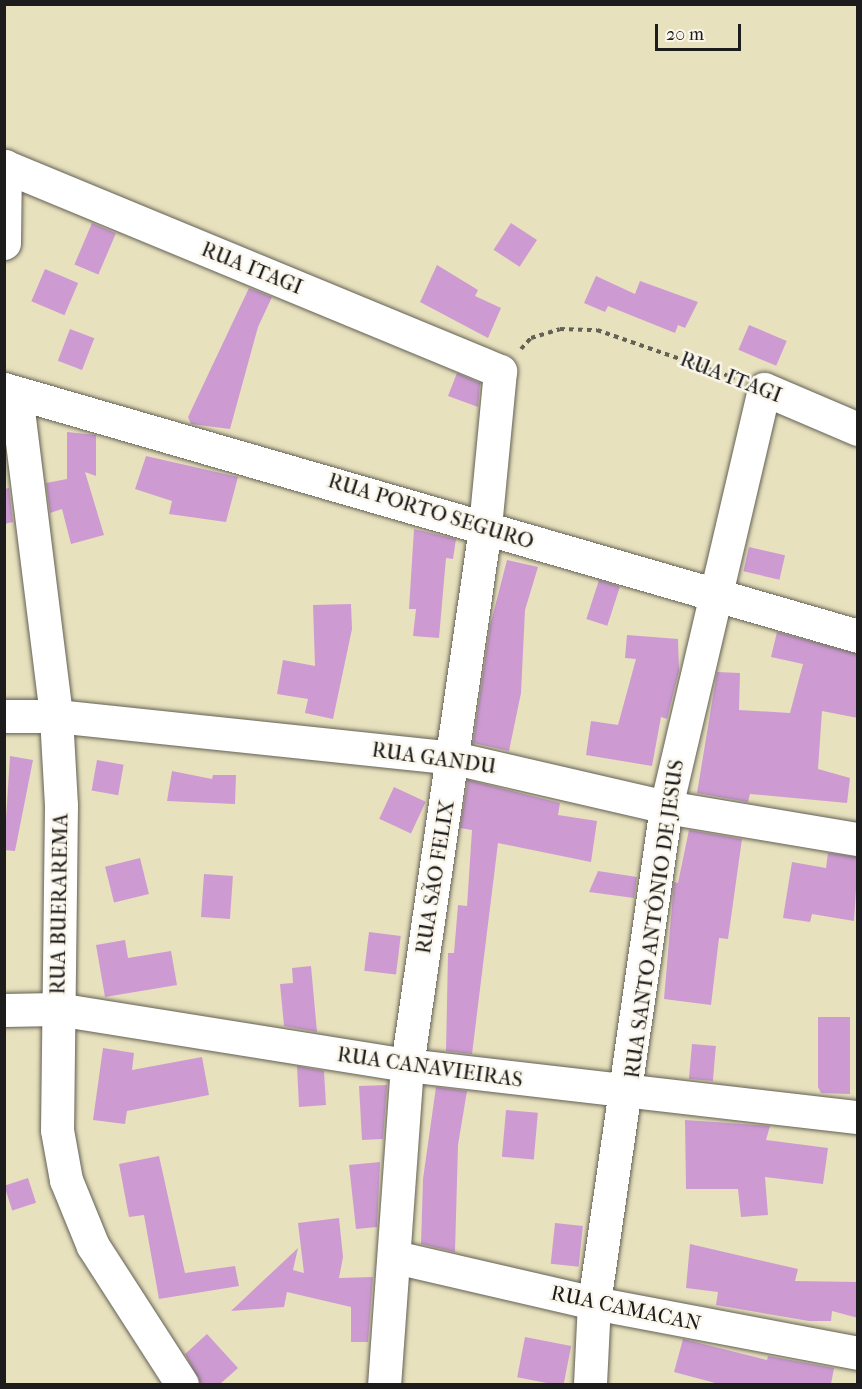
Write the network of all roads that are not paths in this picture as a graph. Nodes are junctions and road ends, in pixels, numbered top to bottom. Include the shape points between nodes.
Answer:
1 (5, 166) edge
2 (4, 243) edge
3 (500, 371) joint
4 (764, 389) joint
5 (10, 391) edge
6 (858, 429) edge
7 (485, 528) junction
8 (712, 596) junction
9 (858, 636) edge
10 (56, 716) junction
11 (4, 717) edge
12 (454, 758) junction
13 (666, 807) junction
14 (858, 839) edge
15 (4, 1010) edge
16 (57, 1010) junction
17 (406, 1065) junction
18 (629, 1093) junction
19 (858, 1117) edge
20 (395, 1257) junction
21 (594, 1303) junction
22 (858, 1353) edge
23 (182, 1384) edge
24 (384, 1384) edge
25 (590, 1384) edge

1 - 2 street
1 - 3 street, RUA ITAGI
3 - 7 street, RUA SÃO FELIX
4 - 6 street, RUA ITAGI
4 - 8 street, RUA SANTO ANTÔNIO DE JESUS
5 - 7 street, RUA PORTO SEGURO via 245,455
5 - 10 street, RUA BUERAREMA
7 - 8 street, RUA PORTO SEGURO
7 - 12 street, RUA SÃO FELIX
8 - 9 street, RUA PORTO SEGURO
8 - 13 street, RUA SANTO ANTÔNIO DE JESUS
10 - 11 street, RUA GANDU
10 - 12 street, RUA GANDU
10 - 16 street, RUA BUERAREMA via 61,805
12 - 13 street, RUA GANDU
12 - 17 street, RUA SÃO FELIX
13 - 14 street, RUA GANDU
13 - 18 street, RUA SANTO ANTÔNIO DE JESUS
15 - 16 street, RUA CANAVIEIRAS
16 - 17 street, RUA CANAVIEIRAS
16 - 23 street, RUA BUERAREMA via 53,1078 66,1180 98,1256
17 - 18 street, RUA CANAVIEIRAS
17 - 20 street, RUA SÃO FELIX
18 - 19 street, RUA CANAVIEIRAS
18 - 21 street, RUA SANTO ANTÔNIO DE JESUS
20 - 21 street, RUA CAMACAN
20 - 24 street, RUA SÃO FELIX
21 - 22 street, RUA CAMACAN
21 - 25 street, RUA SANTO ANTÔNIO DE JESUS

